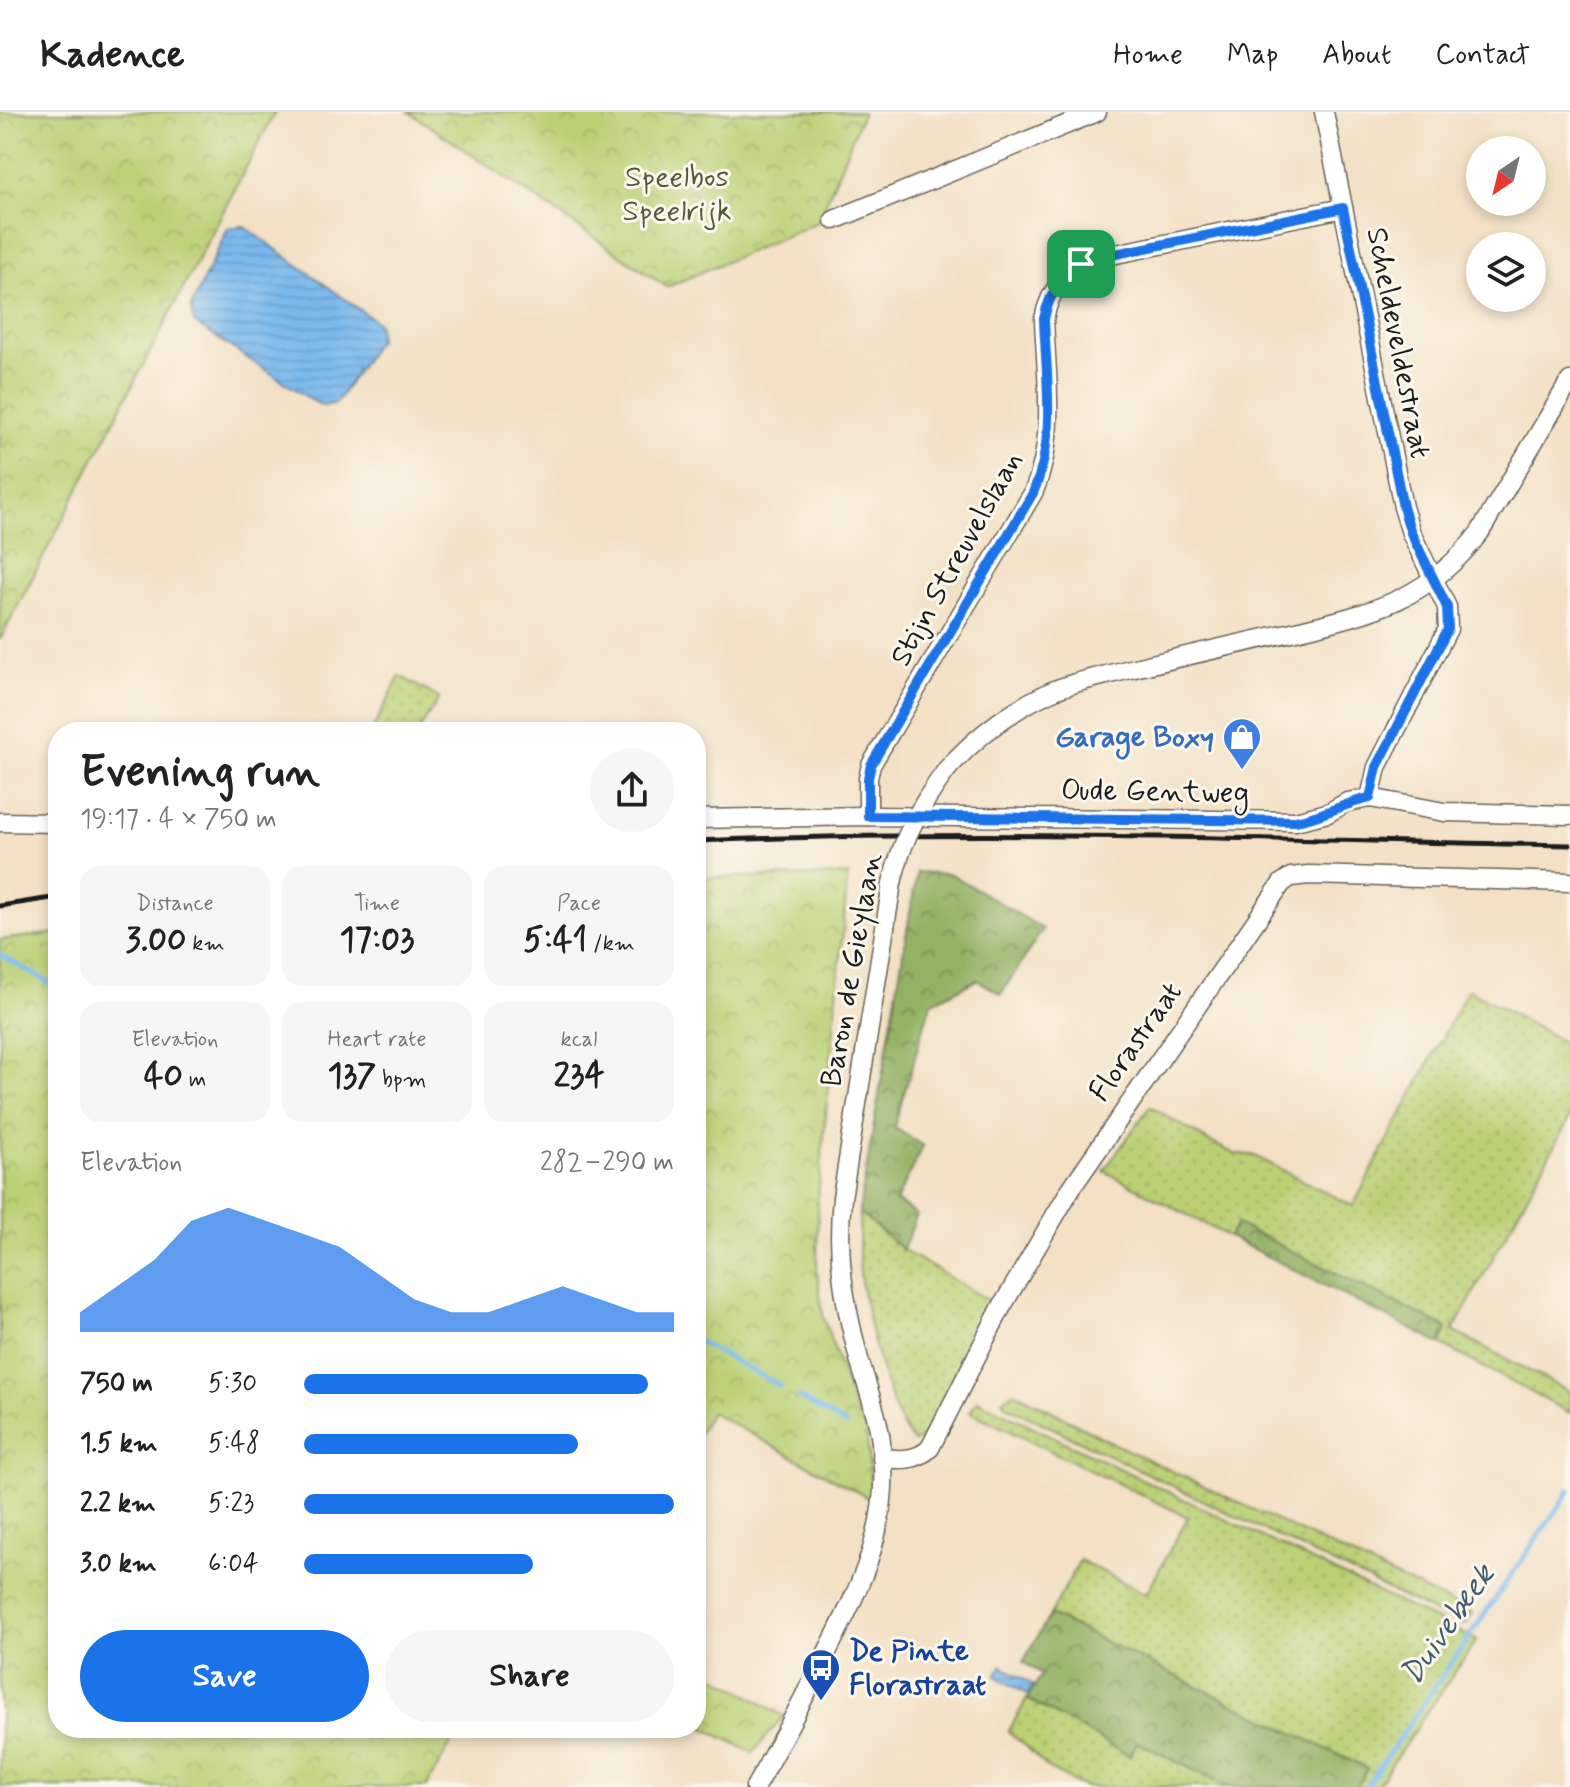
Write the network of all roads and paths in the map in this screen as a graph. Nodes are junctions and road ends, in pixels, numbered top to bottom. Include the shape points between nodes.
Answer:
1 (1097, 112) edge
2 (1324, 112) edge
3 (1343, 208) junction
4 (834, 220) dead end
5 (1570, 381) edge
6 (1434, 580) junction
7 (1370, 798) junction
8 (1570, 815) edge
9 (868, 816) junction
10 (706, 819) edge
11 (0, 822) edge
12 (48, 823) edge
13 (1570, 882) edge
14 (882, 1458) junction
15 (755, 1787) edge

1 - 4 street
2 - 3 street, Scheldeveldestraat
3 - 6 street, Scheldeveldestraat via 1403,507
3 - 9 street, Stijn Streuvelslaan via 1096,258 1055,287 1044,319 1049,436 1042,474 871,765
5 - 6 street, Baron de Gieylaan via 1480,532
6 - 7 street via 1449,612 1448,629 1377,767
6 - 14 street, Baron de Gieylaan, bridge via 1358,616 1054,690 994,725 948,768 922,804 905,836 892,883 838,1236 846,1309
7 - 8 street via 1444,812
7 - 9 street, Oude Gentweg via 1295,821
9 - 10 street, Oude Gentweg
11 - 12 street
13 - 14 street, Florastraat via 1299,875 1282,883 1070,1190 1001,1308 930,1448 911,1459
14 - 15 street, Baron de Gieylaan via 879,1525 861,1586

